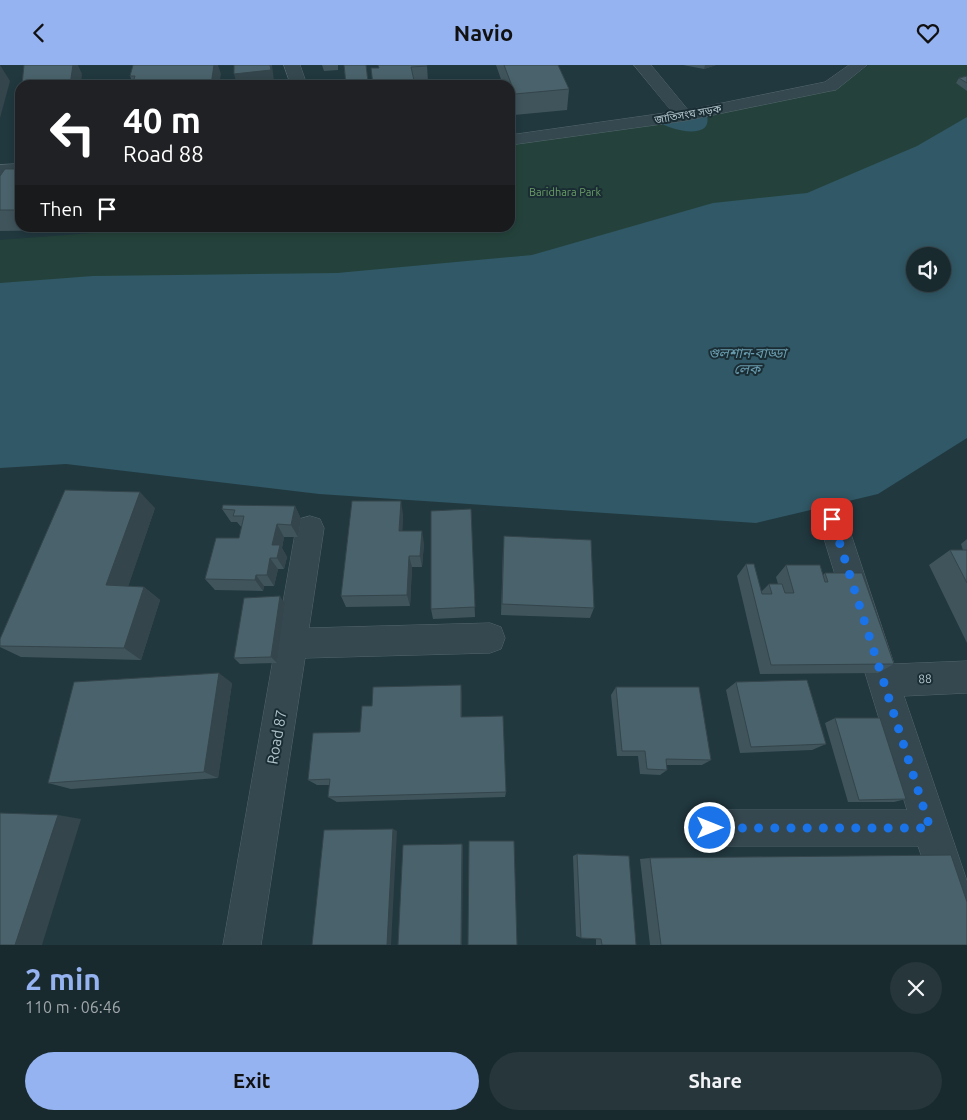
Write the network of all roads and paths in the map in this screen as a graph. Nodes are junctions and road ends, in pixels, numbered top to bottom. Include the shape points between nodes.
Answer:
1 (292, 65) edge
2 (642, 65) edge
3 (859, 65) edge
4 (297, 80) edge
5 (684, 116) junction
6 (515, 139) edge
7 (15, 170) edge
8 (0, 171) edge
9 (832, 519) dead end
10 (310, 528) dead end
11 (490, 639) dead end
12 (292, 643) junction
13 (967, 677) edge
14 (882, 681) junction
15 (710, 828) dead end
16 (930, 828) junction
17 (967, 934) edge
18 (242, 945) edge

1 - 4 street
2 - 5 street
3 - 5 street, জাতিসংঘ সড়ক via 830,86
5 - 6 street, জাতিসংঘ সড়ক
7 - 8 street
9 - 14 street
10 - 12 street, Road 87
11 - 12 street
12 - 18 street, Road 87
13 - 14 street, 88
14 - 16 street
15 - 16 street
16 - 17 street

